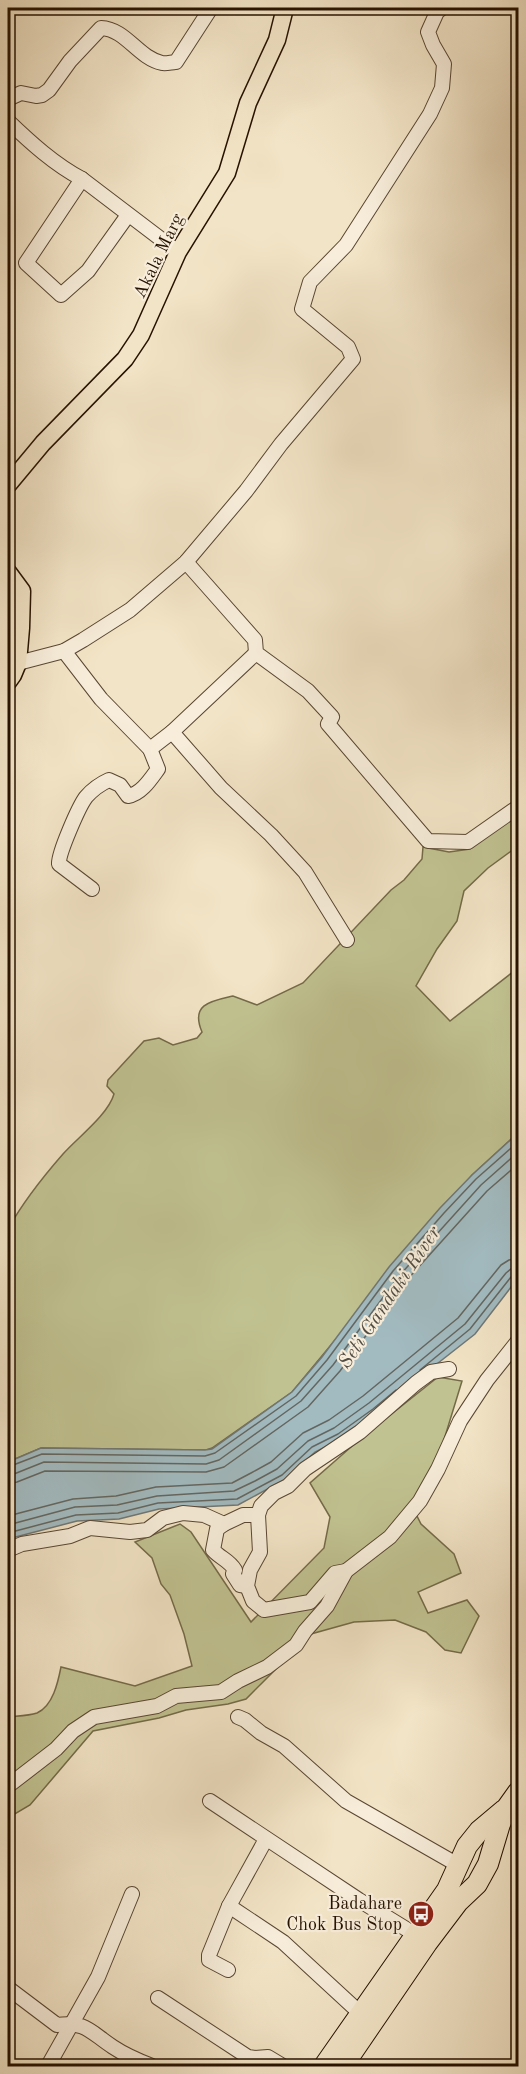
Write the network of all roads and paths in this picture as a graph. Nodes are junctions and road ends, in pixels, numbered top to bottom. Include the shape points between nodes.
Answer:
1 (211, 8) edge
2 (285, 8) edge
3 (435, 9) edge
4 (8, 99) edge
5 (8, 121) edge
6 (82, 179) junction
7 (128, 214) junction
8 (178, 252) junction
9 (8, 486) edge
10 (186, 562) junction
11 (8, 572) edge
12 (64, 651) junction
13 (256, 653) junction
14 (18, 663) junction
15 (8, 682) edge
16 (172, 732) junction
17 (150, 749) junction
18 (519, 807) edge
19 (92, 889) dead end
20 (347, 940) dead end
21 (519, 1341) edge
22 (449, 1369) dead end
23 (258, 1515) junction
24 (224, 1524) junction
25 (8, 1550) edge
26 (346, 1571) junction
27 (247, 1586) junction
28 (238, 1717) dead end
29 (8, 1786) edge
30 (514, 1799) edge
31 (210, 1801) dead end
32 (266, 1839) junction
33 (458, 1865) junction
34 (132, 1894) dead end
35 (229, 1906) junction
36 (416, 1935) junction
37 (228, 1970) dead end
38 (8, 1988) edge
39 (158, 1998) dead end
40 (360, 2013) junction
41 (72, 2023) junction
42 (48, 2066) edge
43 (152, 2067) edge
44 (283, 2067) edge
45 (324, 2067) edge
46 (343, 2067) edge

1 - 4 street via 176,62 162,63 116,32 101,28 49,90 42,95 21,93
2 - 8 main road, Akala Marg via 277,40 248,103 227,173
3 - 10 street via 428,32 444,64 442,88 430,114 346,245 310,282 302,309 348,347 353,359
5 - 6 street via 33,145
6 - 7 street
6 - 7 street via 26,263 61,295 88,271
7 - 8 street
8 - 9 main road, Akala Marg via 141,335 125,359 43,443
10 - 12 street via 130,610
10 - 13 street via 255,640
11 - 14 main road via 22,591
12 - 14 street
12 - 17 street via 101,699
13 - 16 street
13 - 18 street via 308,691 332,717 328,724 428,841 468,842
14 - 15 main road
16 - 17 street
16 - 20 street via 221,788 305,872
17 - 19 street via 158,769 145,786 136,795 128,796 110,780 98,784 81,805 58,857 59,864
21 - 26 street via 460,1421 420,1501 390,1537
22 - 23 street via 431,1372 416,1383 360,1432 274,1493
23 - 24 street via 243,1515
23 - 27 street via 260,1552
24 - 25 street via 204,1515 183,1513 164,1518 147,1530 90,1528
24 - 27 street via 216,1529 213,1550 229,1561 240,1585
26 - 27 street via 335,1573 310,1602 279,1609 264,1610 253,1601
26 - 29 street via 315,1622 296,1645 267,1667 221,1692 176,1696 157,1706 94,1717
28 - 33 street via 284,1746 346,1801
30 - 33 highway via 467,1846
30 - 46 highway via 477,1884 434,1934
31 - 32 street
32 - 35 street
32 - 36 street
33 - 36 highway via 453,1881
34 - 41 street via 98,1977
35 - 37 street via 209,1955 209,1960
35 - 40 street via 283,1942
36 - 40 highway
38 - 41 street via 57,2025
39 - 44 street via 248,2057 268,2057
40 - 45 highway
41 - 42 street
41 - 43 street

